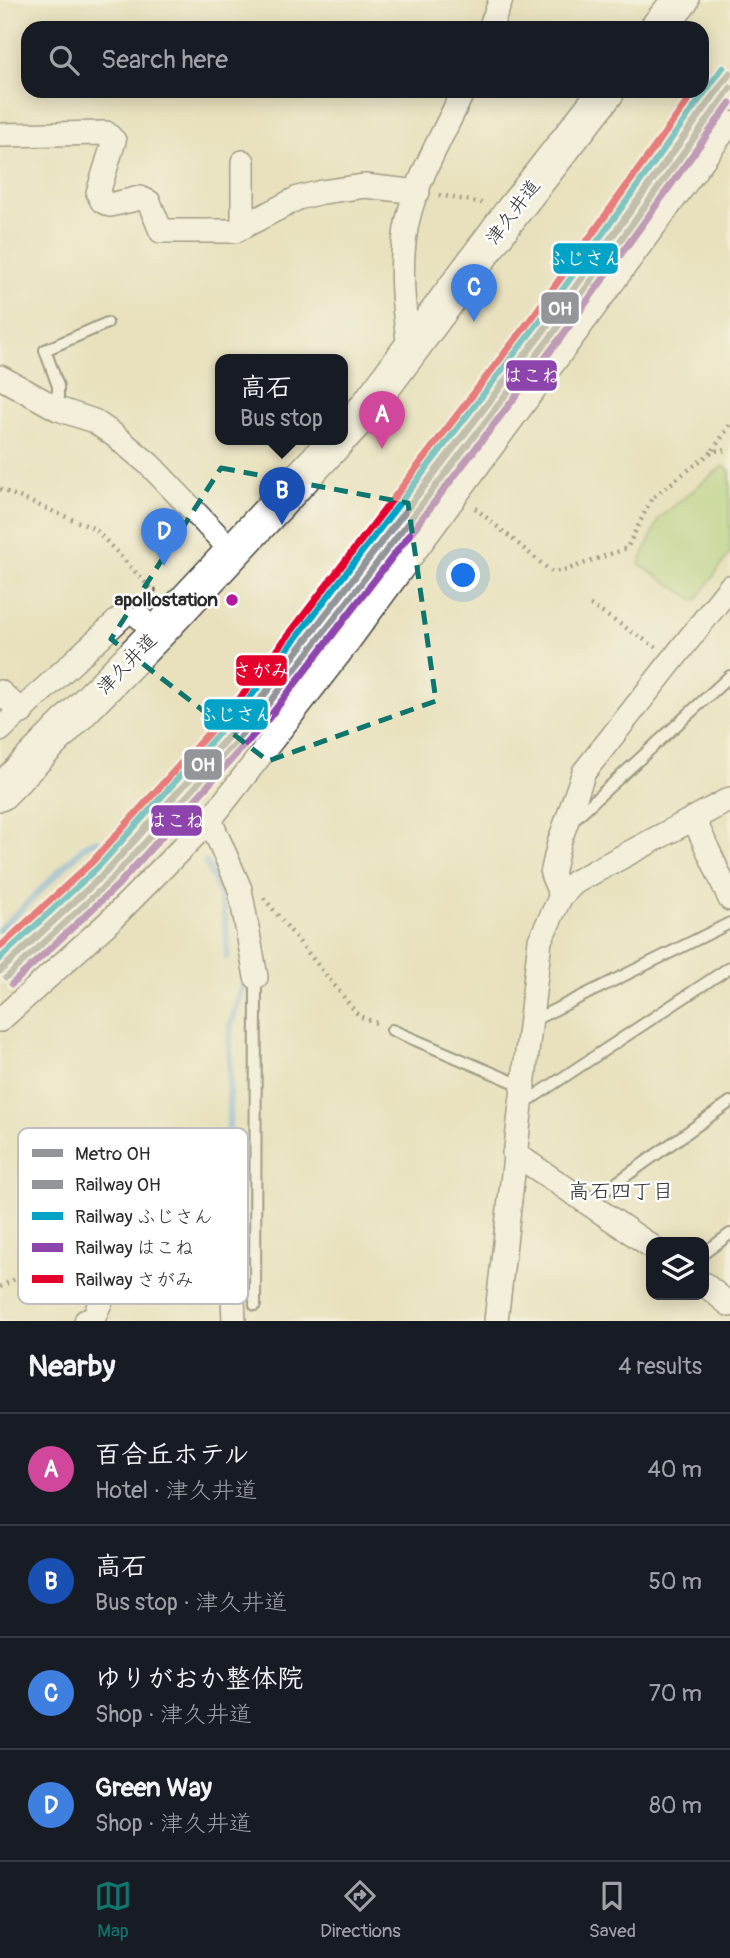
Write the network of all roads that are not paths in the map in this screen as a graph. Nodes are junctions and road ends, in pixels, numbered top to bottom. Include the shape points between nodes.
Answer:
1 (501, 0) edge
2 (681, 0) edge
3 (493, 21) edge
4 (664, 21) edge
5 (460, 98) edge
6 (602, 98) edge
7 (730, 123) edge
8 (0, 135) edge
9 (243, 162) dead end
10 (418, 192) junction
11 (243, 227) junction
12 (107, 323) dead end
13 (410, 352) junction
14 (0, 377) edge
15 (58, 409) junction
16 (348, 427) edge
17 (332, 445) edge
18 (233, 552) junction
19 (730, 587) edge
20 (157, 634) junction
21 (730, 676) edge
22 (0, 692) edge
23 (22, 712) junction
24 (0, 730) edge
25 (0, 793) edge
26 (730, 799) edge
27 (210, 820) junction
28 (694, 820) junction
29 (564, 829) junction
30 (561, 896) junction
31 (730, 899) edge
32 (730, 923) edge
33 (730, 967) edge
34 (257, 977) joint
35 (0, 1020) edge
36 (529, 1022) junction
37 (392, 1030) road end
38 (522, 1096) junction
39 (730, 1102) edge
40 (514, 1153) junction
41 (589, 1203) junction
42 (730, 1234) edge
43 (646, 1243) edge
44 (709, 1249) edge
45 (709, 1288) edge
46 (99, 1304) edge
47 (254, 1305) dead end
48 (730, 1306) edge
49 (92, 1320) edge
50 (496, 1321) edge

1 - 3 street
2 - 4 main road
5 - 10 street
6 - 13 main road, 津久井道
7 - 27 street via 340,653
8 - 11 street via 106,133 114,141 98,193 102,201 110,205 140,198 149,202 161,231 234,231
9 - 11 street
10 - 11 street via 365,186 322,192 299,198
10 - 13 street via 408,218 403,260 403,311
12 - 15 lane via 45,350 58,386
13 - 16 main road, 津久井道
14 - 15 street
15 - 18 street via 94,421 114,435 150,465
17 - 18 main road, 津久井道
18 - 20 main road, 津久井道
19 - 29 street via 584,772
20 - 23 street via 134,612 126,613
20 - 25 main road, 津久井道
21 - 29 lane
22 - 23 street
23 - 24 street
26 - 28 street
27 - 34 street via 240,889
27 - 35 street via 109,922
28 - 30 street via 575,882
28 - 31 street
29 - 30 street via 552,874
30 - 36 street via 540,940
32 - 36 lane
33 - 38 lane
34 - 47 lane
36 - 38 street
37 - 38 lane
38 - 40 street
39 - 41 lane
40 - 41 street
40 - 50 street
41 - 43 street
42 - 44 lane
45 - 48 street
46 - 49 street

